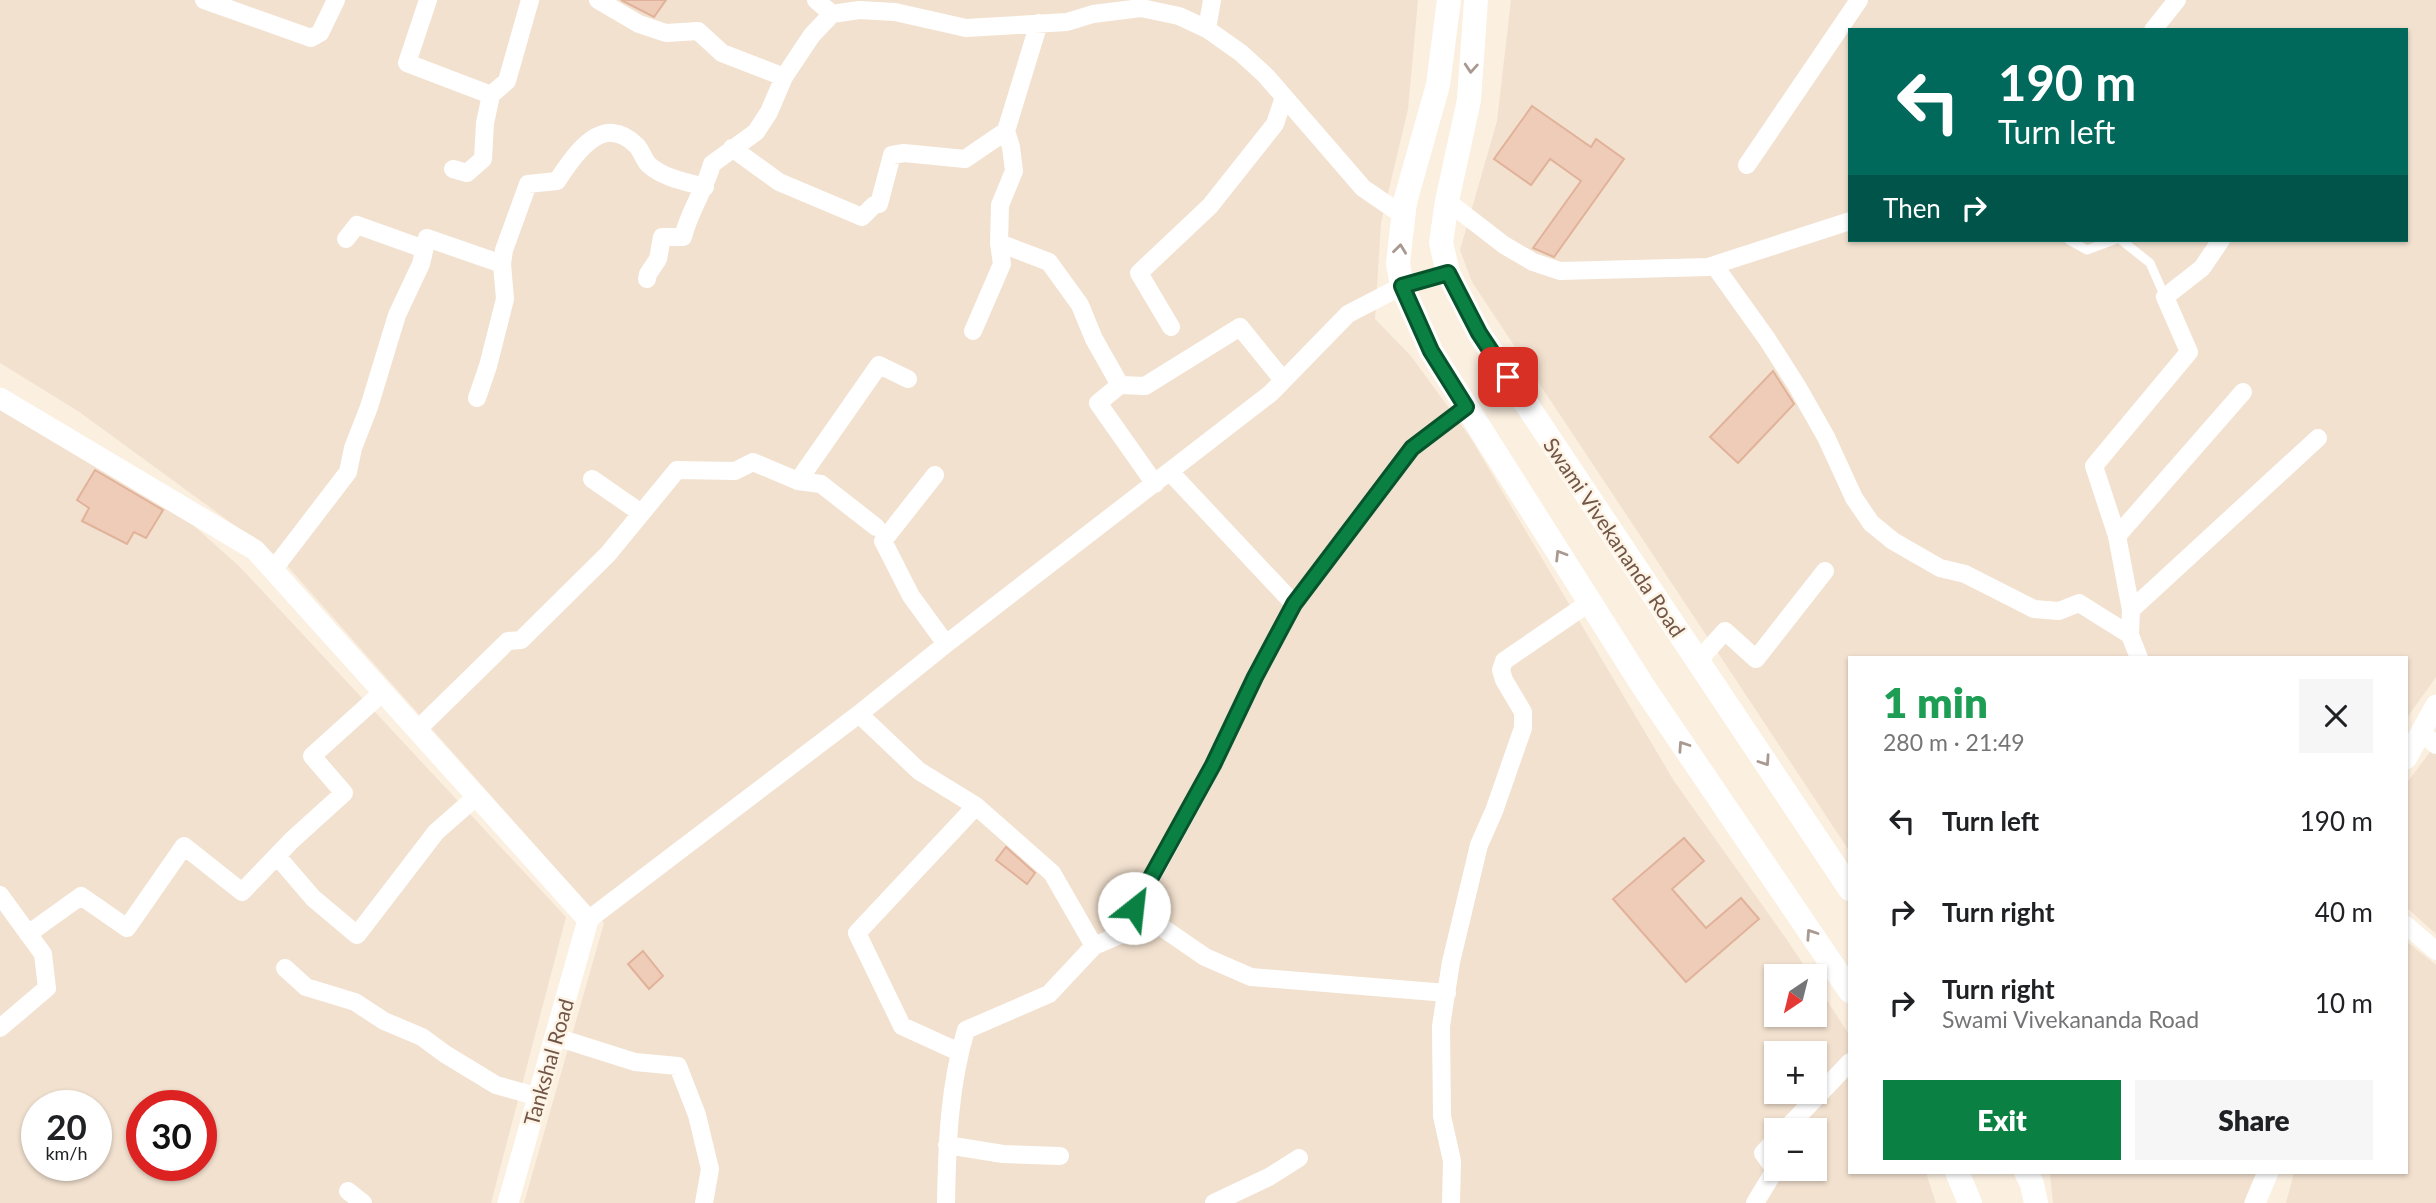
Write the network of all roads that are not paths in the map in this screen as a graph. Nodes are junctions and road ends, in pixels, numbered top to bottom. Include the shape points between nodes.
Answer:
1 (204, 0) edge
2 (336, 0) edge
3 (428, 0) edge
4 (530, 0) edge
5 (598, 0) edge
6 (817, 0) edge
7 (1212, 0) edge
8 (1449, 0) edge
9 (1476, 0) edge
10 (1859, 0) edge
11 (2176, 0) edge
12 (622, 5) edge
13 (832, 14) junction
14 (1039, 23) junction
15 (2155, 28) edge
16 (1207, 29) junction
17 (784, 77) junction
18 (491, 95) junction
19 (1284, 97) junction
20 (1006, 131) junction
21 (732, 148) junction
22 (1747, 165) dead end
23 (453, 169) dead end
24 (705, 187) junction
25 (1447, 201) junction
26 (1404, 216) junction
27 (1848, 222) edge
28 (346, 239) dead end
29 (2073, 242) edge
30 (2109, 242) edge
31 (2124, 242) edge
32 (2220, 242) edge
33 (999, 243) junction
34 (424, 249) junction
35 (502, 264) junction
36 (1714, 265) junction
37 (1448, 273) junction
38 (647, 279) dead end
39 (1402, 286) junction
40 (2165, 297) junction
41 (1171, 327) dead end
42 (973, 331) dead end
43 (908, 379) dead end
44 (1283, 380) junction
45 (1120, 385) junction
46 (2244, 392) dead end
47 (0, 398) edge
48 (477, 398) dead end
49 (1466, 407) junction
50 (2318, 438) dead end
51 (1170, 472) junction
52 (936, 475) dead end
53 (592, 479) dead end
54 (798, 481) junction
55 (1155, 484) junction
56 (641, 513) junction
57 (876, 527) dead end
58 (2117, 536) junction
59 (272, 570) junction
60 (1825, 572) dead end
61 (1590, 602) junction
62 (1294, 604) junction
63 (2131, 610) junction
64 (2130, 635) junction
65 (946, 644) junction
66 (2138, 656) edge
67 (1698, 661) junction
68 (383, 692) junction
69 (2436, 705) edge
70 (859, 714) junction
71 (417, 730) junction
72 (2429, 739) edge
73 (2408, 757) edge
74 (477, 796) junction
75 (976, 806) junction
76 (277, 856) junction
77 (1848, 886) edge
78 (0, 895) edge
79 (1134, 908) junction
80 (588, 920) junction
81 (2408, 927) edge
82 (28, 934) junction
83 (1094, 946) junction
84 (2436, 951) edge
85 (285, 968) dead end
86 (1848, 987) edge
87 (1447, 993) junction
88 (0, 1028) edge
89 (556, 1037) junction
90 (959, 1052) junction
91 (1848, 1064) edge
92 (538, 1097) junction
93 (1796, 1118) edge
94 (947, 1145) junction
95 (1060, 1156) dead end
96 (1300, 1158) dead end
97 (1958, 1174) edge
98 (2027, 1174) edge
99 (2267, 1174) edge
100 (1769, 1181) edge
101 (348, 1191) dead end
102 (363, 1203) edge
103 (508, 1203) edge
104 (705, 1203) edge
105 (946, 1203) edge
106 (1214, 1203) edge
107 (1451, 1203) edge
108 (1755, 1203) edge
109 (1970, 1203) edge
110 (2036, 1203) edge
111 (2256, 1203) edge

1 - 2 street via 311,38 320,33
3 - 18 street via 407,63
4 - 18 street via 508,81
5 - 12 street
6 - 13 street
7 - 16 street
8 - 26 main road via 1438,85
9 -> 25 main road, Swami Vivekananda Road via 1469,100
10 - 22 street
11 - 15 street
12 - 17 street via 639,24 666,33 698,31 723,53
13 - 14 street via 895,12 966,28
13 - 17 street
14 - 16 street via 1142,8 1180,16
14 - 20 street
16 - 19 street via 1241,53
17 - 21 street via 756,132
18 - 23 street via 483,159 467,173
19 - 26 street via 1363,188
19 - 41 street via 1275,124 1210,206 1139,273
20 - 21 street via 965,159 892,155 878,204 862,217 779,182
20 - 33 street via 1014,171 1000,205
21 - 24 street via 712,164
24 - 35 street via 661,172 648,164 635,144 618,134 593,137 557,181 528,184
24 - 38 street via 683,237 662,237 658,259
25 - 36 street via 1504,245 1560,271
25 - 37 main road, Swami Vivekananda Road via 1441,243
39 -> 26 main road via 1398,263
27 - 36 street
28 - 34 street via 357,225
29 - 30 lane via 2087,250
31 - 40 lane via 2150,263
32 - 40 street via 2202,268
33 - 42 street via 1002,264
33 - 45 street via 1049,262 1080,305
34 - 35 street via 428,238
34 - 59 street via 397,315 348,472
35 - 48 street via 505,299
36 - 64 street via 1797,386 1871,523 1940,568 1965,574 2034,609 2059,611 2079,603
37 - 39 street
37 - 67 main road, Swami Vivekananda Road via 1479,333
39 - 44 street via 1348,314
39 - 49 main road via 1431,351
40 - 58 street via 2189,352 2094,466
43 - 54 street via 879,365
44 - 45 street via 1240,327 1145,386
44 - 51 street
45 - 55 street via 1098,402
46 - 58 street
47 - 59 street via 255,551
61 -> 49 main road
49 - 62 street via 1412,448
50 - 63 street
51 - 55 street
51 - 62 street
52 - 65 street via 883,541 911,596
53 - 56 street
54 - 56 street via 753,462 735,471 677,470
54 - 57 street via 821,484
55 - 65 street
56 - 71 street via 608,554 521,640 508,641
58 - 63 street
59 - 68 street
60 - 67 street via 1756,659 1726,631
86 -> 61 main road
61 - 87 street via 1504,661 1501,670 1523,712 1523,728 1479,845
62 - 79 street
63 - 64 street
64 - 66 street
65 - 70 street
67 -> 77 main road, Swami Vivekananda Road
68 - 71 street
68 - 76 street via 312,756 344,793
69 - 72 street
70 - 75 street via 919,771
70 - 80 street
71 - 74 street
72 - 73 street
74 - 76 street via 436,832 357,935 313,898
74 - 80 street
75 - 83 street via 1052,873
75 - 90 street via 857,933 902,1026
76 - 82 street via 242,892 184,846 127,928 81,896
78 - 82 street
79 - 83 street via 1120,935
79 - 87 street via 1205,957 1251,977
80 - 89 street, Tankshal Road
81 - 84 street
82 - 88 street via 43,954 47,988
83 - 90 street via 1049,994 966,1030
85 - 92 street via 306,987 355,1002 422,1037 496,1085
87 - 107 street via 1441,1026 1442,1116 1452,1161
89 - 92 street, Tankshal Road
89 - 104 street via 635,1062 678,1066 697,1115 710,1169
90 - 94 street
91 - 93 street
92 - 103 street, Tankshal Road
94 - 95 street via 1003,1154
94 - 105 street
96 - 106 street
97 - 109 main road
98 - 110 main road
99 - 111 street
100 - 108 street
101 - 102 street

